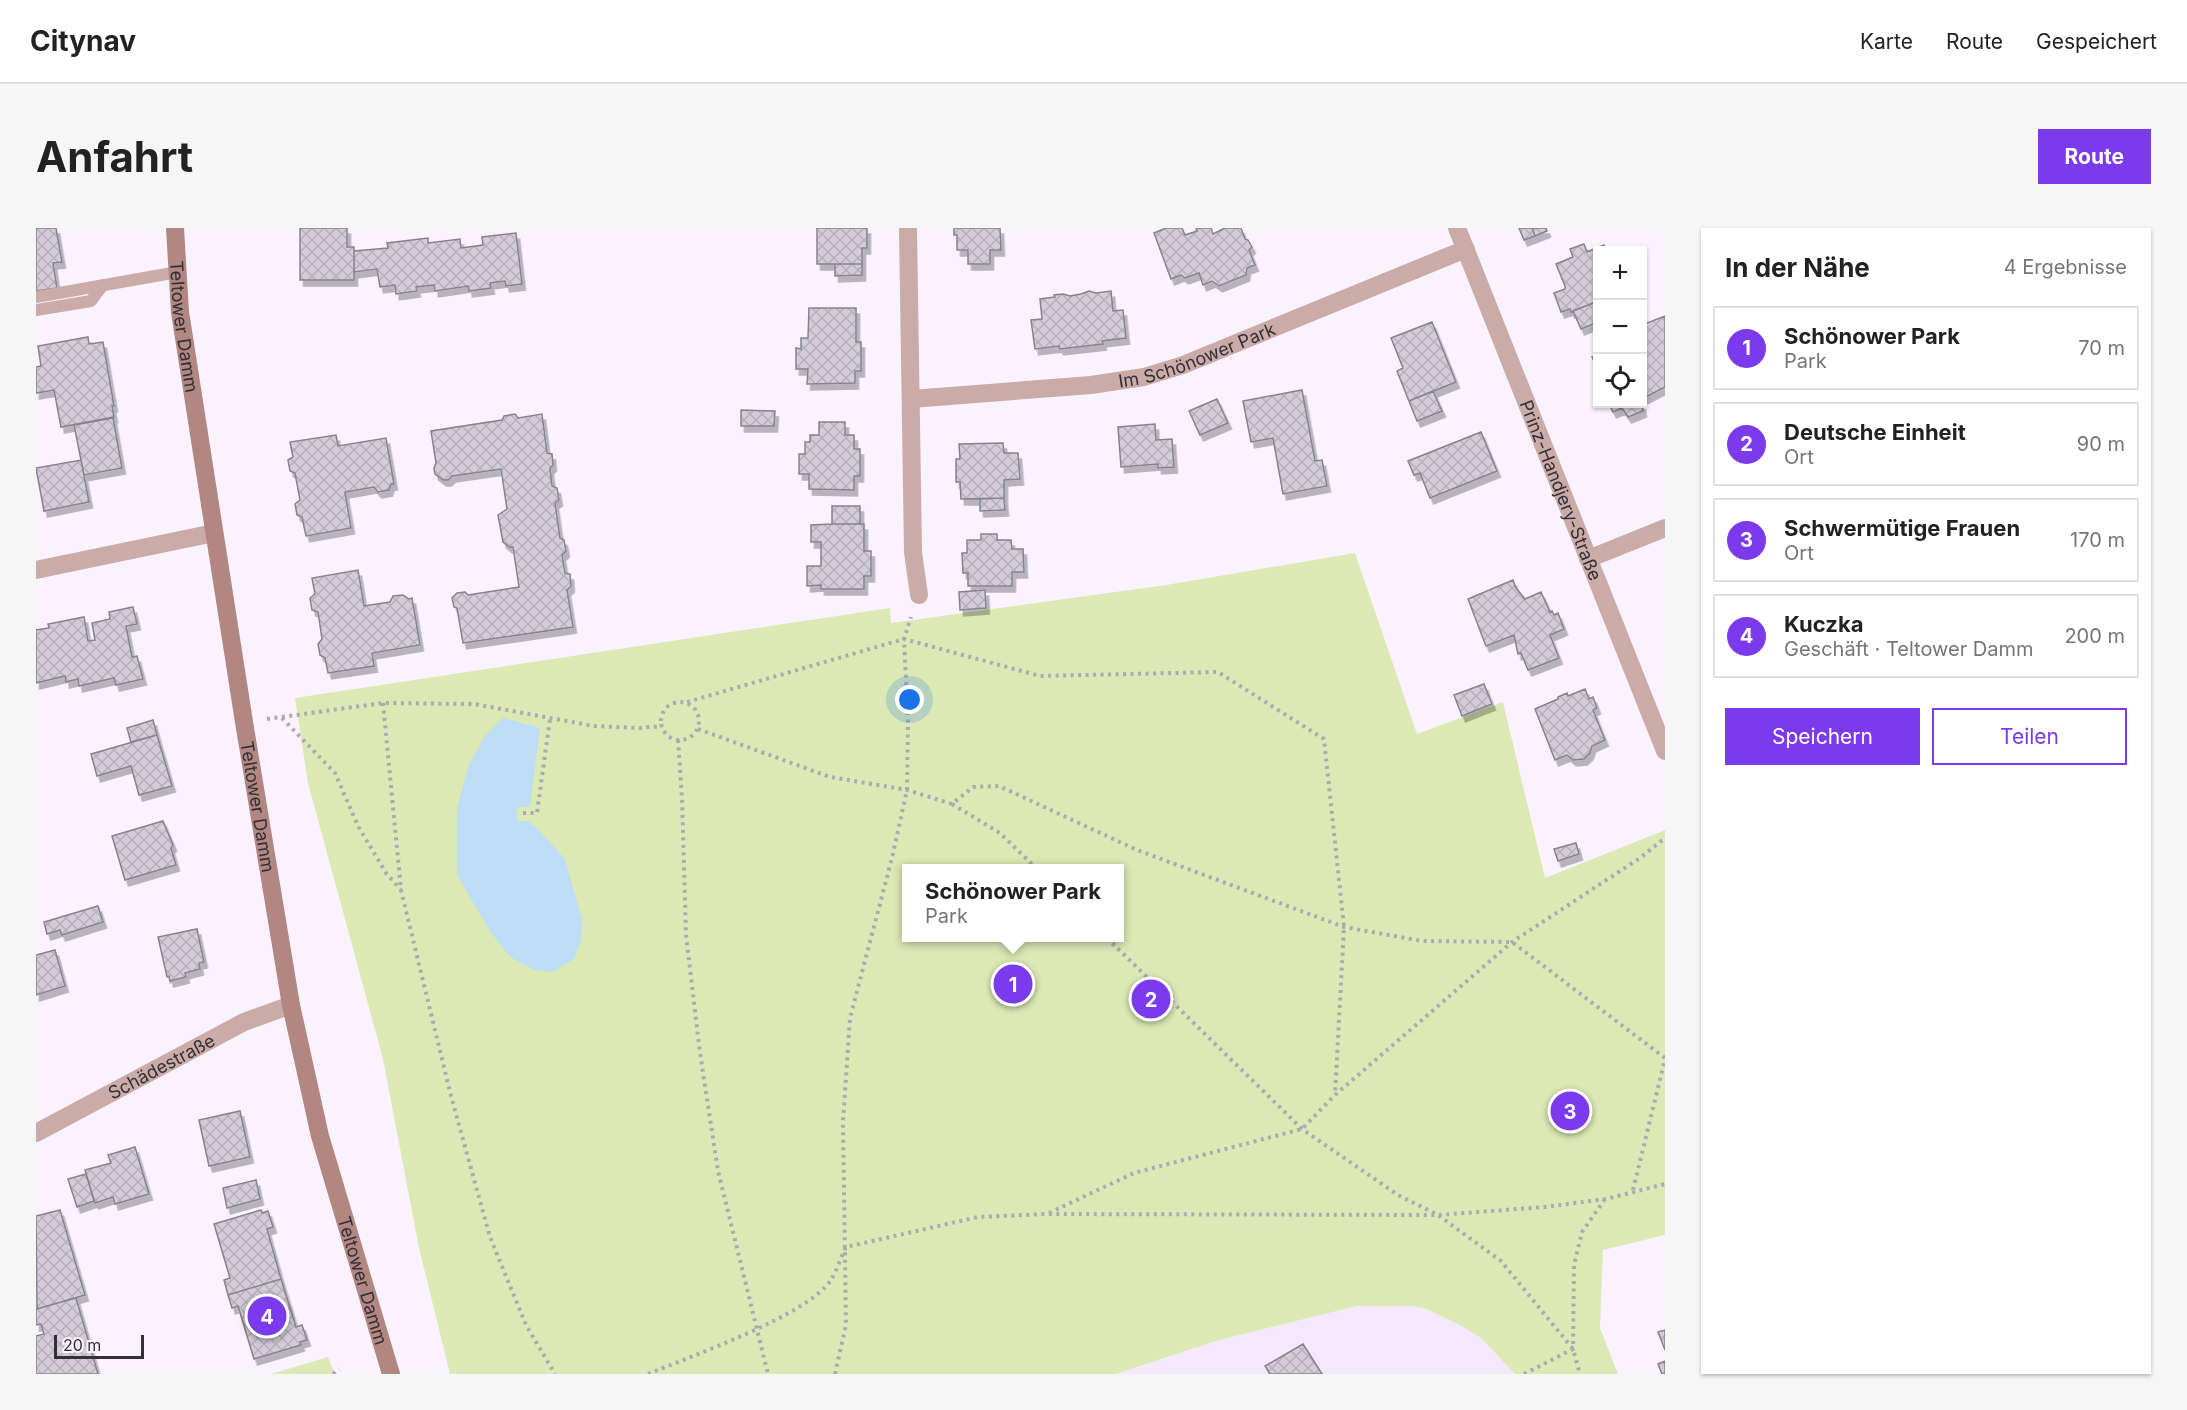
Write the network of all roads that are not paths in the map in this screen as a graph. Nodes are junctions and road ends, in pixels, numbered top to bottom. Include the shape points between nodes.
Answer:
1 (175, 228) edge
2 (908, 228) edge
3 (1458, 228) edge
4 (1466, 249) junction
5 (178, 272) junction
6 (103, 285) junction
7 (36, 297) edge
8 (36, 310) edge
9 (911, 399) junction
10 (1665, 528) edge
11 (214, 533) junction
12 (1588, 559) junction
13 (36, 570) edge
14 (919, 595) road end
15 (1665, 751) edge
16 (291, 1005) junction
17 (36, 1133) edge
18 (392, 1374) edge

1 - 5 main road, Teltower Damm
2 - 9 street
3 - 4 street, Prinz-Handjery-Straße
4 - 9 street, Im Schönower Park via 1183,365 1144,377
4 - 12 street, Prinz-Handjery-Straße
5 - 6 lane
5 - 11 main road, Teltower Damm via 180,312
6 - 7 lane
6 - 8 lane via 91,301
9 - 14 street via 913,552
10 - 12 street
11 - 13 street
11 - 16 main road, Teltower Damm
12 - 15 street, Prinz-Handjery-Straße
16 - 17 street, Schädestraße via 244,1022
16 - 18 main road, Teltower Damm via 320,1136

